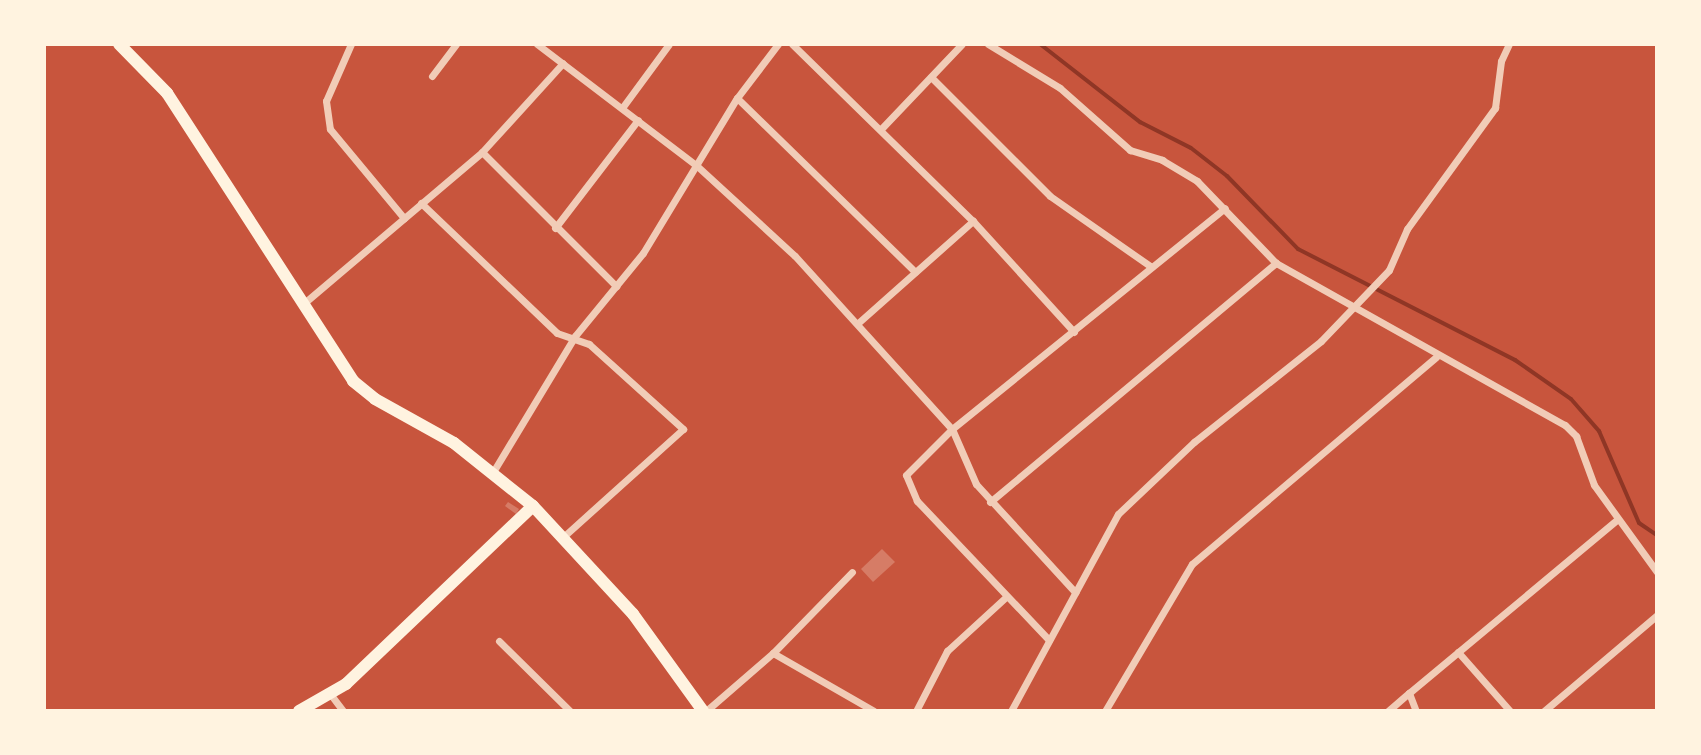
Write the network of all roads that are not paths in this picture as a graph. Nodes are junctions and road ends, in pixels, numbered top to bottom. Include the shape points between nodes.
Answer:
1 (119, 44) edge
2 (351, 44) edge
3 (456, 44) edge
4 (537, 44) edge
5 (669, 44) edge
6 (778, 44) edge
7 (792, 44) edge
8 (962, 44) edge
9 (988, 44) edge
10 (1509, 44) edge
11 (563, 63) junction
12 (432, 76) dead end
13 (931, 77) junction
14 (737, 98) junction
15 (622, 108) junction
16 (638, 120) junction
17 (881, 129) junction
18 (482, 152) junction
19 (696, 165) junction
20 (421, 203) junction
21 (1225, 208) junction
22 (404, 218) junction
23 (973, 221) junction
24 (555, 228) junction
25 (1276, 263) junction
26 (1150, 266) junction
27 (915, 272) junction
28 (616, 286) junction
29 (301, 305) junction
30 (1355, 309) junction
31 (858, 323) junction
32 (1074, 332) junction
33 (575, 336) junction
34 (1436, 357) junction
35 (952, 429) junction
36 (493, 472) junction
37 (990, 502) junction
38 (533, 506) junction
39 (1617, 520) junction
40 (563, 537) junction
41 (852, 572) dead end
42 (1657, 572) edge
43 (1075, 592) junction
44 (1007, 596) junction
45 (1657, 615) edge
46 (1049, 640) junction
47 (499, 641) dead end
48 (1458, 652) junction
49 (773, 653) junction
50 (1409, 693) junction
51 (331, 695) junction
52 (299, 711) edge
53 (343, 711) edge
54 (570, 711) edge
55 (705, 711) edge
56 (874, 711) edge
57 (916, 711) edge
58 (1011, 711) edge
59 (1105, 711) edge
60 (1388, 711) edge
61 (1416, 711) edge
62 (1510, 711) edge
63 (1544, 711) edge

1 - 29 main road via 167,93
2 - 22 street via 326,101 330,129
3 - 12 street
4 - 11 street
5 - 15 street
6 - 14 street
7 - 17 street
8 - 13 street
9 - 21 street via 1060,88 1130,150 1162,160 1197,181
10 - 30 street via 1501,61 1495,108 1407,229 1380,282
11 - 15 street
11 - 18 street
13 - 17 street
13 - 26 street via 1050,196
14 - 19 street
14 - 27 street
15 - 16 street
16 - 19 street
16 - 24 street
17 - 23 street
18 - 20 street
18 - 24 street
19 - 28 street via 643,253
19 - 31 street
20 - 22 street
20 - 33 street via 557,333
21 - 25 street
21 - 26 street
22 - 29 street
23 - 27 street
23 - 32 street
24 - 28 street
25 - 30 street
25 - 37 street
26 - 32 street
27 - 31 street
28 - 33 street
29 - 36 main road via 361,389
30 - 34 street
30 - 43 street via 1133,495
31 - 35 street
32 - 35 street
33 - 36 street
33 - 40 street via 683,429
34 - 39 street via 1565,425 1576,436 1594,485
34 - 59 street via 1192,564
35 - 37 street via 957,449
35 - 44 street via 906,475 917,501
36 - 38 main road
37 - 43 street
38 - 40 main road
38 - 51 main road via 411,626
39 - 42 street
39 - 48 street
40 - 55 main road via 633,614
41 - 49 street
43 - 46 street
44 - 46 street
44 - 57 street via 947,651
45 - 63 street
46 - 58 street
47 - 54 street
48 - 50 street
48 - 62 street
49 - 55 street
49 - 56 street
50 - 60 street
50 - 61 street
51 - 52 main road
51 - 53 street

